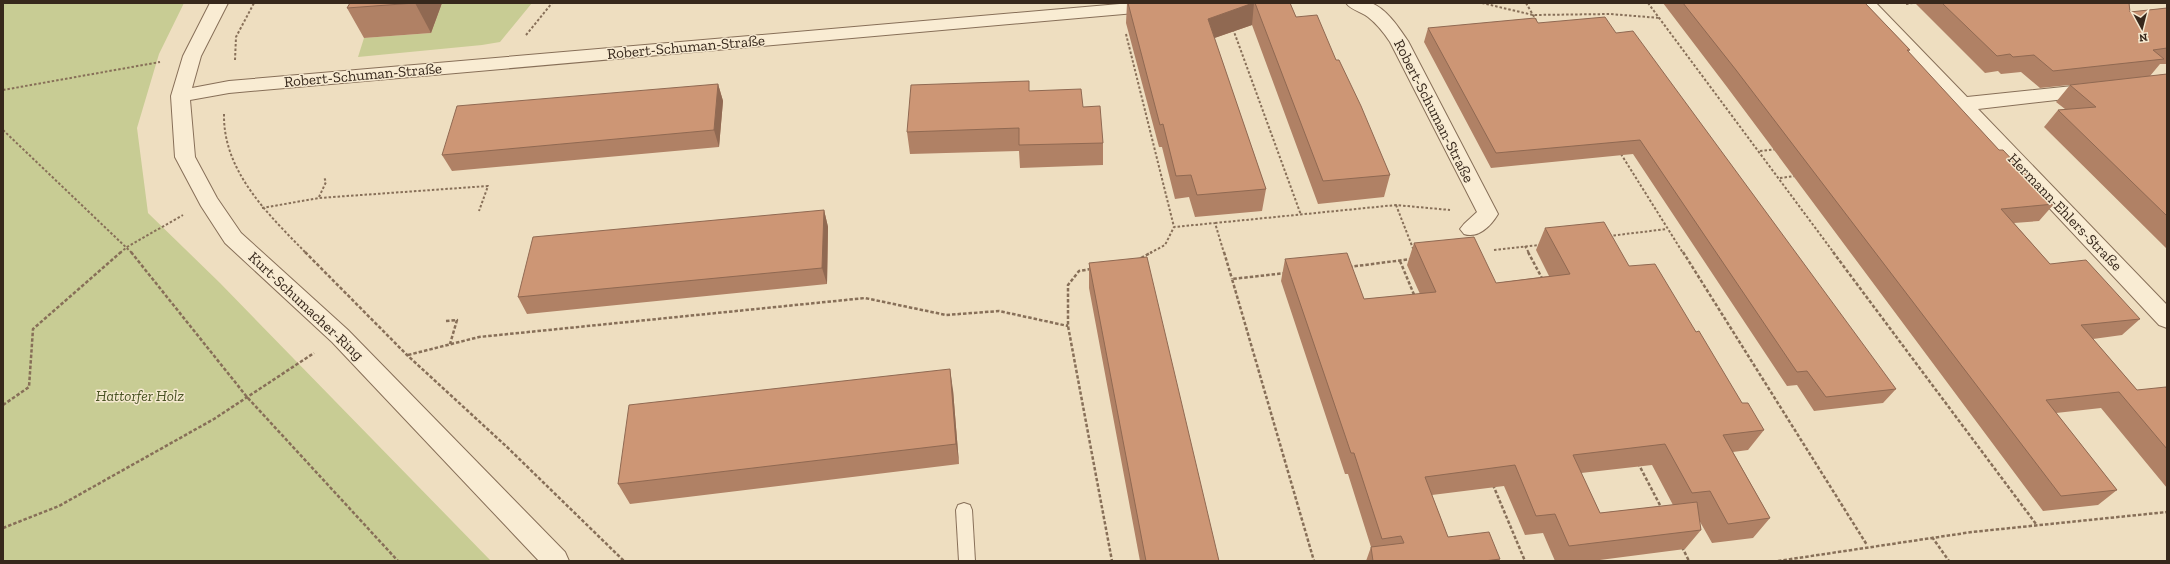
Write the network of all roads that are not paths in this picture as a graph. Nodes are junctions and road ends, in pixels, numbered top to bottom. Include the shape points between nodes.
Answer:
1 (219, 3) edge
2 (1192, 3) edge
3 (1355, 3) edge
4 (1866, 3) edge
5 (2113, 88) edge
6 (180, 96) junction
7 (1964, 104) junction
8 (1471, 229) dead end
9 (2167, 319) edge
10 (964, 510) dead end
11 (556, 561) edge
12 (967, 561) edge

1 - 6 street, Kurt-Schumacher-Ring via 192,56
2 - 6 street, Robert-Schuman-Straße via 228,87
3 - 8 street, Robert-Schuman-Straße via 1385,21 1399,41 1488,214
4 - 7 street, Hermann-Ehlers-Straße
5 - 7 street
6 - 11 street, Kurt-Schumacher-Ring via 185,157 208,202 233,238 340,336
7 - 9 street, Hermann-Ehlers-Straße
10 - 12 lane

